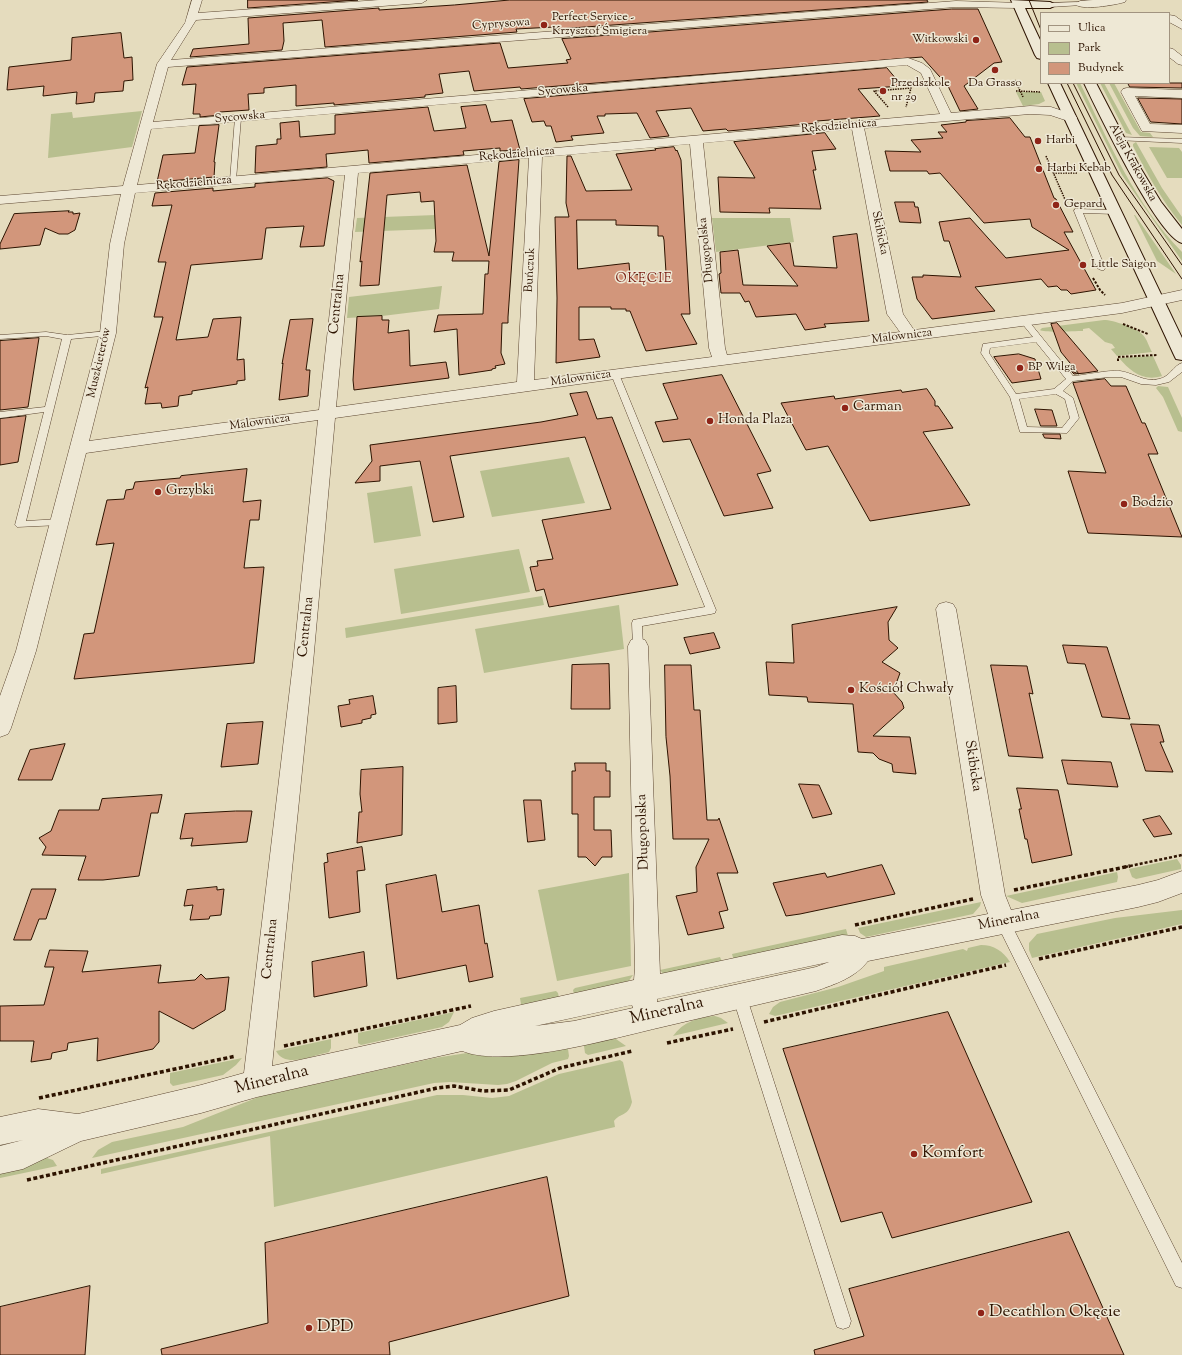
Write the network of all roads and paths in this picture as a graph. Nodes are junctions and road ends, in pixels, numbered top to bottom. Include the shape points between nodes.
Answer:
1 (197, 0) edge
2 (422, 0) edge
3 (835, 0) edge
4 (1116, 1) edge
5 (991, 2) edge
6 (340, 3) edge
7 (1017, 3) edge
8 (1080, 4) joint
9 (1051, 6) edge
10 (1122, 12) dead end
11 (839, 13) junction
12 (192, 17) junction
13 (1182, 17) edge
14 (1182, 26) edge
15 (1040, 53) edge
16 (163, 64) junction
17 (1015, 80) dead end
18 (1054, 84) edge
19 (1091, 84) edge
20 (1016, 91) dead end
21 (1020, 91) junction
22 (1042, 92) dead end
23 (1182, 94) edge
24 (1063, 102) junction
25 (1029, 105) junction
26 (902, 108) dead end
27 (893, 109) dead end
28 (947, 117) junction
29 (238, 118) junction
30 (1071, 118) junction
31 (857, 125) junction
32 (146, 126) junction
33 (1182, 129) edge
34 (1118, 138) junction
35 (696, 140) junction
36 (1182, 141) edge
37 (536, 154) junction
38 (352, 170) junction
39 (1053, 173) dead end
40 (1080, 173) dead end
41 (233, 180) junction
42 (129, 190) junction
43 (0, 200) edge
44 (1116, 212) junction
45 (1182, 239) edge
46 (1101, 268) dead end
47 (1182, 284) edge
48 (1153, 294) junction
49 (1182, 295) edge
50 (1024, 321) junction
51 (1121, 323) dead end
52 (108, 333) junction
53 (1148, 334) dead end
54 (910, 336) junction
55 (0, 337) edge
56 (67, 337) junction
57 (1038, 338) junction
58 (1157, 355) dead end
59 (1182, 355) edge
60 (721, 360) junction
61 (1182, 366) edge
62 (615, 374) junction
63 (1121, 374) junction
64 (1071, 379) junction
65 (524, 387) junction
66 (1057, 390) junction
67 (1014, 397) junction
68 (49, 408) junction
69 (328, 414) junction
70 (0, 415) edge
71 (78, 448) junction
72 (60, 522) junction
73 (946, 609) dead end
74 (638, 646) joint
75 (0, 728) edge
76 (1182, 855) edge
77 (1182, 882) edge
78 (1158, 891) junction
79 (1009, 892) dead end
80 (1182, 895) edge
81 (1003, 922) junction
82 (1182, 927) edge
83 (861, 951) junction
84 (1032, 960) dead end
85 (1011, 964) dead end
86 (646, 990) junction
87 (740, 996) junction
88 (477, 1004) dead end
89 (642, 1018) junction
90 (763, 1022) dead end
91 (737, 1028) dead end
92 (466, 1037) junction
93 (667, 1043) dead end
94 (277, 1047) dead end
95 (632, 1051) dead end
96 (242, 1054) dead end
97 (257, 1083) junction
98 (33, 1099) dead end
99 (78, 1128) junction
100 (0, 1132) edge
101 (0, 1160) edge
102 (59, 1173) dead end
103 (1182, 1280) edge
104 (843, 1321) dead end

1 - 12 street, Muszkieterów
2 - 6 street
3 - 11 street
4 - 8 street
4 - 10 street
5 - 7 street, Cyprysowa via 1003,6
5 - 11 street, Cyprysowa
6 - 12 street
7 - 9 main road
7 - 15 main road
8 - 9 lane
11 - 16 street, Cyprysowa
12 - 16 street, Muszkieterów
13 - 14 street via 1171,18
16 - 32 street, Muszkieterów
17 - 21 path
18 - 24 main road
19 - 34 main road, Aleja Krakowska
20 - 21 path
21 - 22 path
21 - 25 path
23 - 33 street via 1127,92 1146,128
24 - 25 street, Rękodzielnicza
24 - 30 main road
25 - 28 street, Rękodzielnicza
25 - 30 street, Rękodzielnicza
26 - 27 path via 907,106 911,88 874,91 887,107
28 - 29 street, Sycowska via 926,71 908,61
28 - 31 street, Rękodzielnicza
29 - 32 street, Sycowska
29 - 41 lane
30 - 44 main road
31 - 35 street, Rękodzielnicza
31 - 54 street, Skibicka via 895,314
32 - 42 street, Muszkieterów
34 - 36 lane
34 - 45 main road, Aleja Krakowska via 1147,193
35 - 37 street, Rękodzielnicza
35 - 60 street, Długopolska
37 - 38 street, Rękodzielnicza
37 - 65 street, Buńczuk
38 - 41 street, Rękodzielnicza
38 - 69 street, Centralna
39 - 40 path
41 - 42 street, Rękodzielnicza
42 - 43 street, Rękodzielnicza
42 - 52 street, Muszkieterów via 117,244
44 - 46 lane via 1078,211
44 - 48 main road
47 - 48 street
48 - 49 street
48 - 50 street, Malownicza via 1122,308
48 - 59 main road
50 - 54 street, Malownicza
50 - 57 lane
51 - 53 path
52 - 56 lane
52 - 71 street, Muszkieterów
54 - 60 street, Malownicza
55 - 56 lane via 46,334
56 - 68 lane
57 - 64 lane
57 - 67 lane via 986,346 985,353
58 - 63 path via 1118,357
60 - 62 street, Malownicza
61 - 63 lane via 1169,380 1158,382 1144,382
62 - 65 street, Malownicza
62 - 74 lane via 711,610 637,623
63 - 64 lane
64 - 66 lane
65 - 69 street, Malownicza
66 - 67 lane
66 - 67 lane via 1068,398 1075,418 1064,431 1023,430
68 - 70 lane
68 - 72 lane via 20,525
69 - 71 street, Malownicza
69 - 97 street, Centralna via 302,680
71 - 72 street, Muszkieterów
72 - 75 street, Muszkieterów via 26,651
73 - 81 street, Skibicka via 993,895
74 - 86 street, Długopolska via 648,968
76 - 79 path
77 - 78 street, Mineralna
78 - 80 street, Mineralna
78 - 81 street, Mineralna
81 - 83 street, Mineralna
81 - 103 lane
82 - 84 path
83 - 86 street, Mineralna via 855,948 842,948
83 - 87 street, Mineralna via 854,961 830,974
85 - 90 path
86 - 89 street, Długopolska
86 - 92 street, Mineralna via 511,1019 481,1028
87 - 89 street, Mineralna
87 - 104 lane
88 - 94 path
89 - 92 street, Mineralna via 574,1034 539,1039 484,1042 470,1041
91 - 93 path
92 - 97 street, Mineralna
95 - 102 path via 560,1068 509,1090 483,1091 454,1086 437,1088
96 - 98 path
97 - 99 street, Mineralna
99 - 100 street, Mineralna via 38,1123
99 - 101 street, Mineralna via 23,1155

